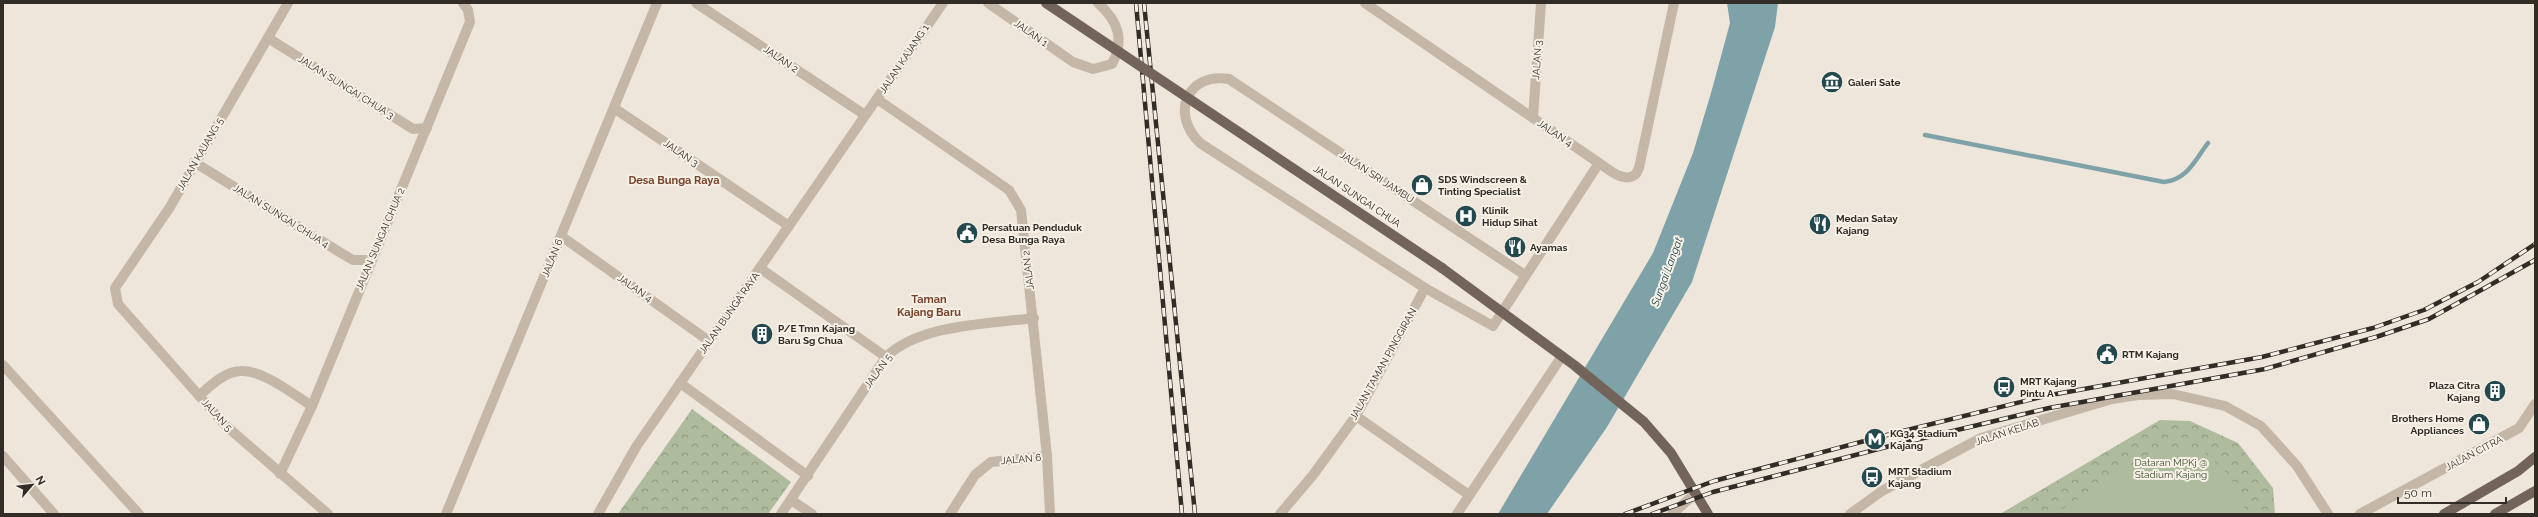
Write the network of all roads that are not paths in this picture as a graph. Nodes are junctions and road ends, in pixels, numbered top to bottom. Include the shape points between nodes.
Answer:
1 (288, 3) edge
2 (463, 3) edge
3 (657, 3) edge
4 (696, 3) edge
5 (943, 3) edge
6 (988, 3) edge
7 (1046, 3) edge
8 (1098, 3) edge
9 (1365, 3) edge
10 (1541, 3) edge
11 (1674, 3) edge
12 (268, 38) junction
13 (877, 99) junction
14 (614, 108) junction
15 (865, 115) junction
16 (1532, 118) junction
17 (427, 128) junction
18 (194, 162) junction
19 (1599, 163) junction
20 (789, 226) junction
21 (561, 236) junction
22 (371, 260) junction
23 (760, 268) junction
24 (1525, 275) junction
25 (1425, 288) junction
26 (118, 304) joint
27 (1502, 312) junction
28 (1034, 318) junction
29 (709, 341) junction
30 (1562, 356) junction
31 (886, 357) junction
32 (3, 366) edge
33 (680, 383) junction
34 (199, 396) junction
35 (2535, 404) edge
36 (312, 406) junction
37 (1356, 416) junction
38 (3, 456) edge
39 (1047, 456) junction
40 (2535, 457) edge
41 (280, 474) junction
42 (808, 476) junction
43 (2535, 491) edge
44 (1696, 493) junction
45 (1469, 495) junction
46 (791, 500) junction
47 (54, 514) edge
48 (139, 514) edge
49 (328, 514) edge
50 (446, 514) edge
51 (598, 514) edge
52 (781, 514) edge
53 (812, 514) edge
54 (950, 514) edge
55 (1050, 514) edge
56 (1280, 514) edge
57 (1457, 514) edge
58 (1672, 514) edge
59 (1708, 514) edge
60 (1850, 514) edge
61 (2328, 514) edge
62 (2360, 514) edge
63 (2444, 514) edge
64 (2495, 514) edge

1 - 12 street, JALAN KAJANG 5
2 - 17 street, JALAN SUNGAI CHUA 2 via 468,10 470,22
3 - 14 street, JALAN 6
4 - 15 street, JALAN 2
5 - 13 street, JALAN KAJANG 1
6 - 8 street, JALAN 1 via 1073,62 1092,69 1112,64 1120,40 1119,30 1111,16
7 - 27 main road, JALAN SUNGAI CHUA, bridge via 1442,268
9 - 16 street, JALAN 4
10 - 16 street, JALAN 3
11 - 19 street, JALAN 4 via 1636,174 1628,178 1622,177
12 - 17 street, JALAN SUNGAI CHUA 3 via 413,129
12 - 18 street, JALAN KAJANG 5
13 - 15 street, JALAN KAJANG 1
13 - 28 street, JALAN 2 via 1009,190 1021,210
14 - 20 street, JALAN 3
14 - 21 street, JALAN 6
15 - 20 street, JALAN BUNGA RAYA
16 - 19 street, JALAN 4
17 - 22 street, JALAN SUNGAI CHUA 2
18 - 22 street, JALAN SUNGAI CHUA 4 via 353,260
18 - 26 street, JALAN KAJANG 5 via 170,207 115,288
19 - 24 street
20 - 23 street, JALAN BUNGA RAYA
21 - 29 street, JALAN 4
21 - 50 street, JALAN 6
22 - 36 street, JALAN SUNGAI CHUA 2
23 - 29 street, JALAN BUNGA RAYA
23 - 31 street
24 - 25 street, JALAN SRI JAMBU via 1229,79 1217,77 1206,80 1188,97 1184,112 1186,123 1200,143
24 - 27 street
25 - 27 street via 1493,326
25 - 37 street, JALAN TAMAN PINGGIRAN
26 - 34 street, JALAN 5
27 - 30 main road, JALAN SUNGAI CHUA
28 - 31 street, JALAN 5 via 932,332 905,342
28 - 39 street, JALAN 2
29 - 33 street, JALAN BUNGA RAYA
30 - 44 main road, JALAN SUNGAI CHUA via 1644,422 1671,453
30 - 45 street
31 - 42 street, JALAN 5
32 - 48 street
33 - 42 street
33 - 51 street, JALAN BUNGA RAYA via 636,447
34 - 36 street via 225,375 240,371 255,373 272,381
34 - 41 street, JALAN 5 via 225,426
35 - 62 street, JALAN CITRA via 2519,428
36 - 41 street, JALAN SUNGAI CHUA 2
37 - 45 street
37 - 56 street, JALAN TAMAN PINGGIRAN via 1313,475
38 - 47 street
39 - 54 street, JALAN 6 via 991,462 975,475
39 - 55 street, JALAN 2
40 - 63 main road via 2518,471
41 - 49 street, JALAN 5
42 - 46 street, JALAN 5
43 - 64 main road
44 - 58 street
44 - 59 main road, JALAN SUNGAI CHUA
45 - 57 street
46 - 52 street, JALAN 5
46 - 53 street
60 - 61 street, JALAN KELAB via 1882,491 1977,440 2112,400 2138,395 2172,394 2225,406 2261,426 2314,490

